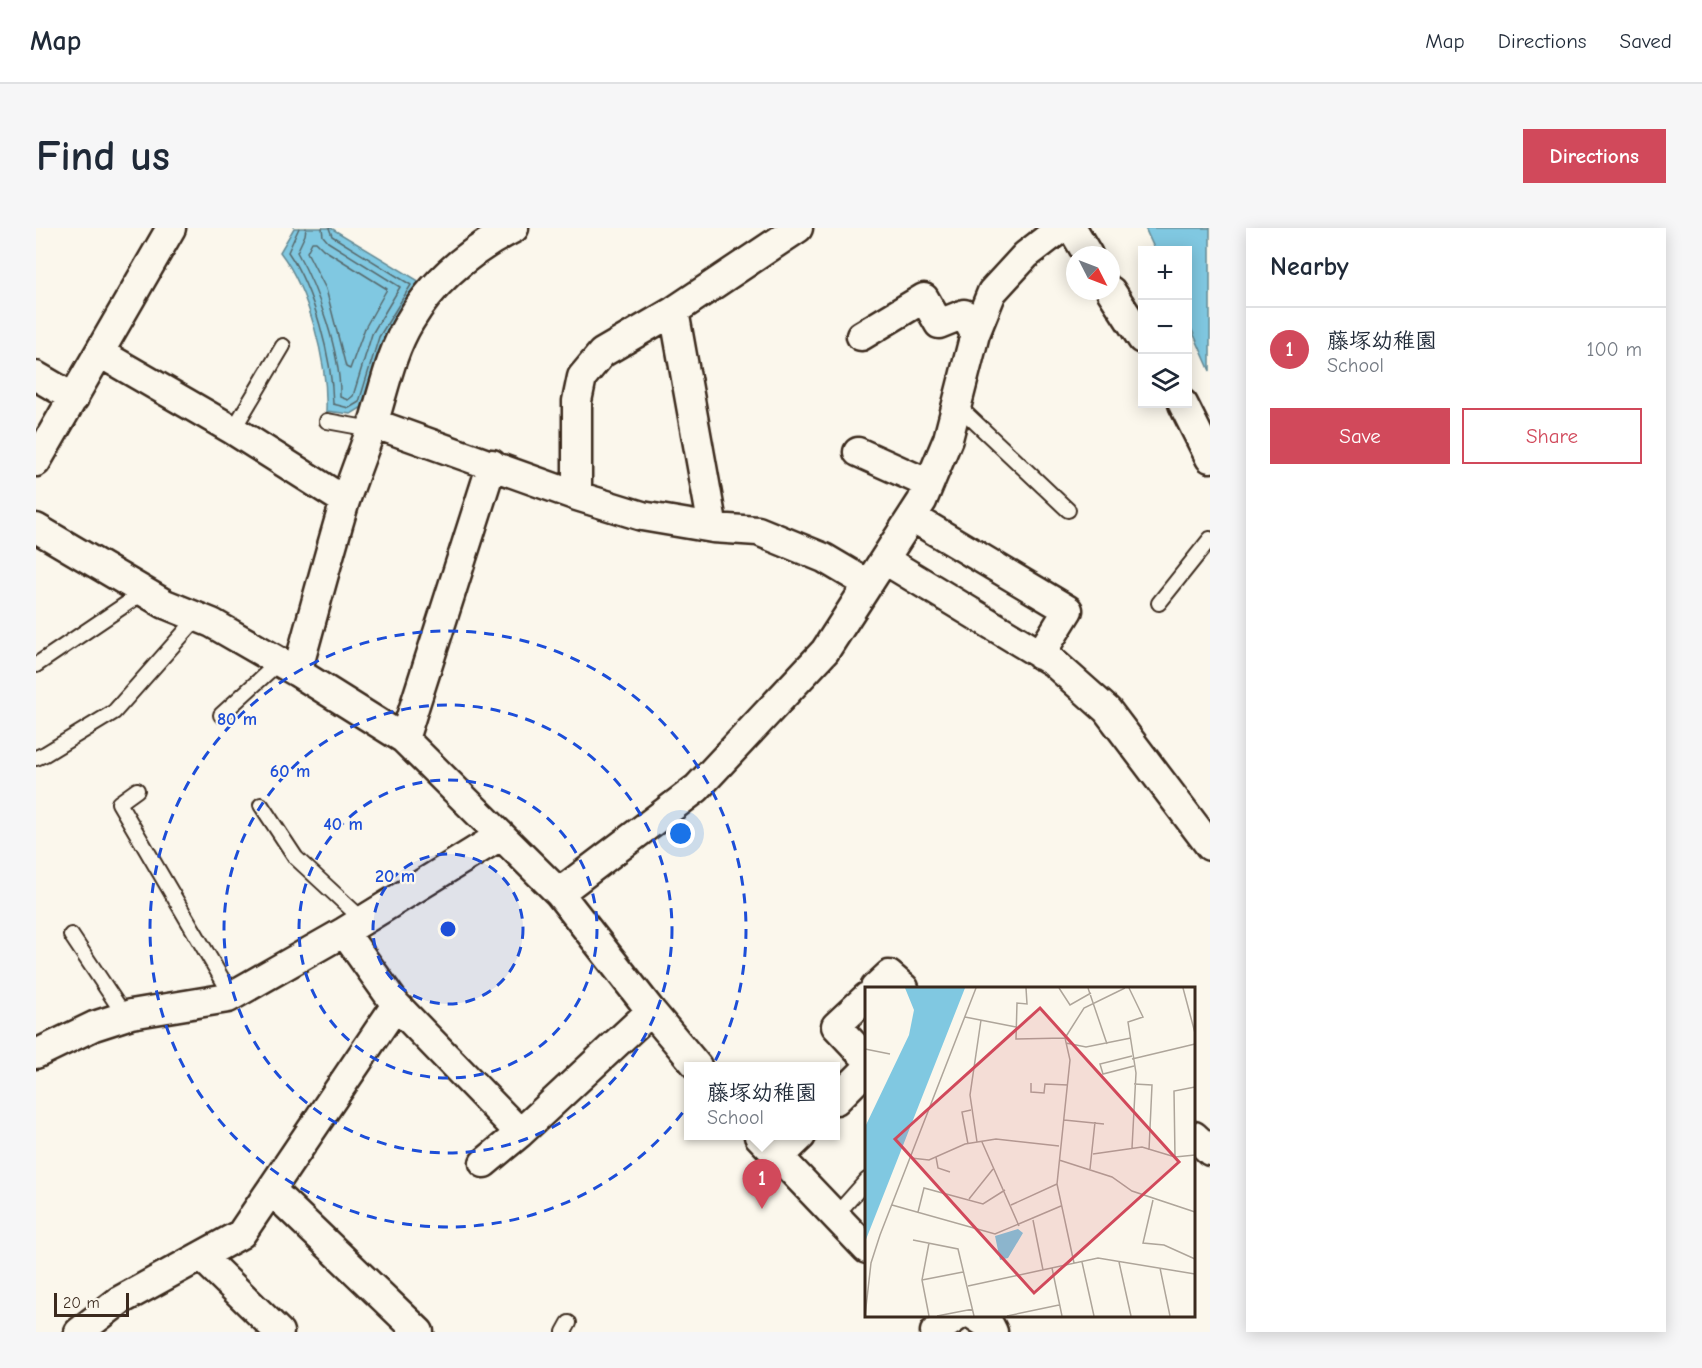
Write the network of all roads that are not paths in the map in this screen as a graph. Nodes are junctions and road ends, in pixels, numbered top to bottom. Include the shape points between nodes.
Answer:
1 (171, 228) edge
2 (513, 228) edge
3 (798, 228) edge
4 (1061, 228) edge
5 (1072, 228) edge
6 (1083, 246) edge
7 (1117, 300) edge
8 (674, 310) junction
9 (1138, 332) edge
10 (975, 334) junction
11 (861, 336) dead end
12 (283, 346) dead end
13 (100, 353) junction
14 (36, 376) edge
15 (74, 398) junction
16 (957, 405) junction
17 (1186, 408) edge
18 (327, 421) dead end
19 (372, 426) junction
20 (233, 430) junction
21 (858, 452) dead end
22 (1210, 458) edge
23 (36, 462) edge
24 (492, 464) junction
25 (929, 484) junction
26 (577, 496) junction
27 (345, 501) junction
28 (1068, 510) dead end
29 (912, 517) junction
30 (36, 528) edge
31 (713, 528) junction
32 (1210, 539) edge
33 (885, 560) junction
34 (868, 584) junction
35 (144, 592) junction
36 (1159, 603) dead end
37 (198, 617) junction
38 (1040, 655) junction
39 (36, 665) edge
40 (288, 667) junction
41 (221, 715) dead end
42 (404, 740) junction
43 (36, 758) edge
44 (137, 790) dead end
45 (261, 805) dead end
46 (500, 836) junction
47 (1210, 846) edge
48 (559, 893) junction
49 (354, 926) junction
50 (71, 935) dead end
51 (876, 987) edge
52 (903, 987) edge
53 (232, 996) junction
54 (865, 999) edge
55 (396, 1005) junction
56 (651, 1011) junction
57 (125, 1016) junction
58 (36, 1054) edge
59 (865, 1057) edge
60 (694, 1062) edge
61 (865, 1071) edge
62 (840, 1096) edge
63 (520, 1133) junction
64 (1195, 1137) edge
65 (763, 1140) edge
66 (797, 1140) edge
67 (1210, 1151) edge
68 (779, 1157) junction
69 (484, 1163) dead end
70 (865, 1181) edge
71 (271, 1190) junction
72 (835, 1216) junction
73 (865, 1247) edge
74 (201, 1256) junction
75 (957, 1317) edge
76 (79, 1332) edge
77 (279, 1332) edge
78 (419, 1332) edge
79 (935, 1332) edge

1 - 13 street
2 - 19 street via 468,256 432,289 409,322 387,374
3 - 8 street
4 - 10 street via 1026,255 992,292
5 - 6 street
7 - 9 street
8 - 26 street via 602,353 582,378 577,401
8 - 31 street
10 - 11 street via 963,314 939,324 924,298
10 - 16 street
12 - 20 lane
13 - 15 street
13 - 20 street
14 - 15 street
15 - 23 street
16 - 25 street
16 - 28 lane
17 - 22 street
18 - 19 lane
19 - 24 street
19 - 27 street
20 - 27 street
21 - 25 street
24 - 26 street
24 - 42 street
25 - 29 street
26 - 31 street via 642,516
27 - 40 street
29 - 33 street
29 - 38 street via 1068,610
30 - 35 street
31 - 34 street via 758,531 824,558
32 - 36 lane
33 - 34 street
33 - 38 street
34 - 48 street via 825,651 697,788
35 - 37 street
35 - 39 lane
37 - 40 street
37 - 43 lane via 114,712
38 - 47 street via 1107,710
40 - 41 lane
40 - 42 street
42 - 46 street
44 - 53 lane via 119,803
45 - 49 lane via 296,858
46 - 48 street
46 - 49 street
48 - 56 street
49 - 53 street
49 - 55 street
50 - 57 lane
51 - 52 street via 889,975
53 - 57 street
54 - 59 street via 836,1026
55 - 63 street
55 - 71 street
56 - 60 street
56 - 63 street
57 - 58 street
61 - 62 street
63 - 69 street
64 - 67 street
65 - 68 street
66 - 68 street
68 - 72 street
70 - 72 lane
71 - 74 street via 241,1234
71 - 78 street
72 - 73 street
74 - 76 street via 119,1301
74 - 77 street
75 - 79 street

